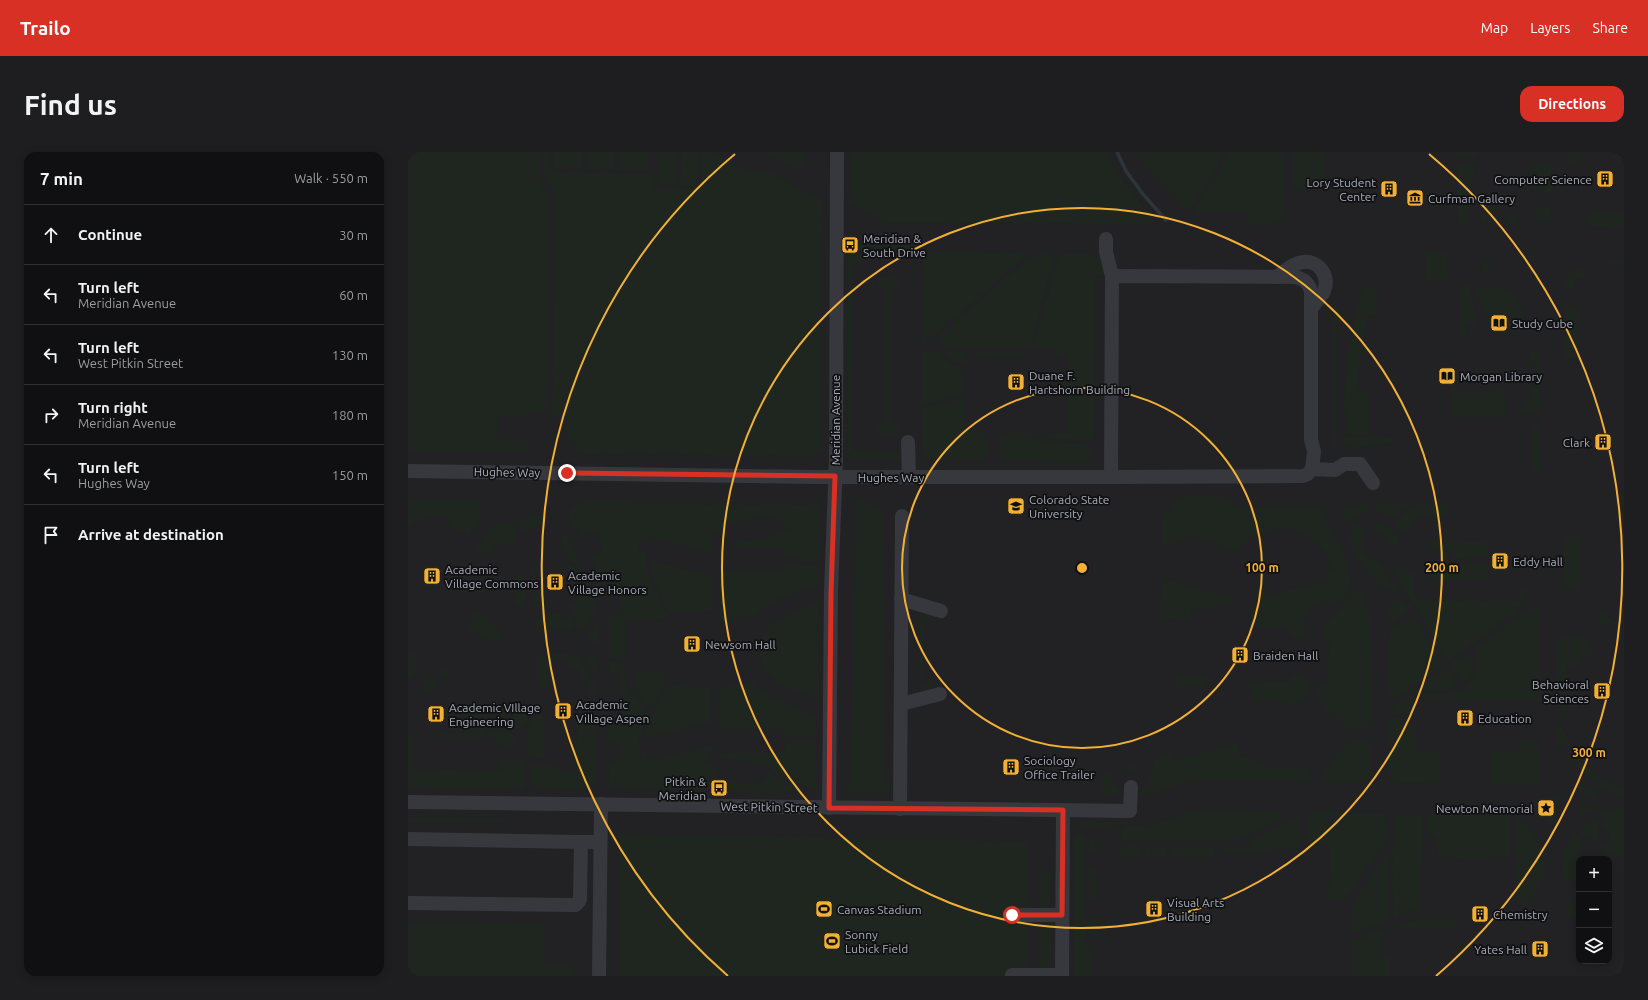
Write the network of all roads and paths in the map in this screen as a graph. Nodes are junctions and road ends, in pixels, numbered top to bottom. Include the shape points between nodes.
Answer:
1 (837, 152) edge
2 (1106, 239) dead end
3 (1112, 276) junction
4 (1276, 277) junction
5 (1311, 309) junction
6 (908, 442) dead end
7 (1312, 469) junction
8 (408, 471) edge
9 (835, 476) junction
10 (909, 476) junction
11 (1111, 477) junction
12 (1373, 483) dead end
13 (902, 516) dead end
14 (902, 599) junction
15 (941, 611) dead end
16 (940, 694) dead end
17 (901, 704) junction
18 (1130, 787) dead end
19 (408, 802) edge
20 (601, 804) junction
21 (829, 808) junction
22 (900, 809) junction
23 (1063, 810) junction
24 (408, 838) edge
25 (581, 842) junction
26 (600, 842) junction
27 (408, 903) edge
28 (1012, 915) dead end
29 (1062, 915) junction
30 (1012, 975) dead end
31 (1062, 975) edge
32 (599, 976) edge

1 - 9 street, Meridian Avenue
2 - 3 street via 1106,252
3 - 4 street
3 - 11 street
4 - 5 street via 1303,279 1311,291
4 - 5 street via 1302,262 1318,266 1323,271 1326,284 1324,292
5 - 7 street via 1311,440 1314,459
6 - 10 street
7 - 11 street, Hughes Way via 1303,476
7 - 12 street via 1335,470 1344,464 1360,464
8 - 9 street, Hughes Way
9 - 10 street, Hughes Way
9 - 21 street, Meridian Avenue
10 - 11 street, Hughes Way
13 - 14 street
14 - 15 street
14 - 17 street
16 - 17 street
17 - 22 street
18 - 23 street, West Pitkin Street via 1130,811
19 - 20 street, West Pitkin Street
20 - 21 street, West Pitkin Street
20 - 26 street
21 - 22 street, West Pitkin Street
22 - 23 street, West Pitkin Street
23 - 29 street
24 - 25 street
25 - 26 street
25 - 27 street via 580,900 576,905
26 - 32 street
28 - 29 street
29 - 31 street
30 - 31 street

